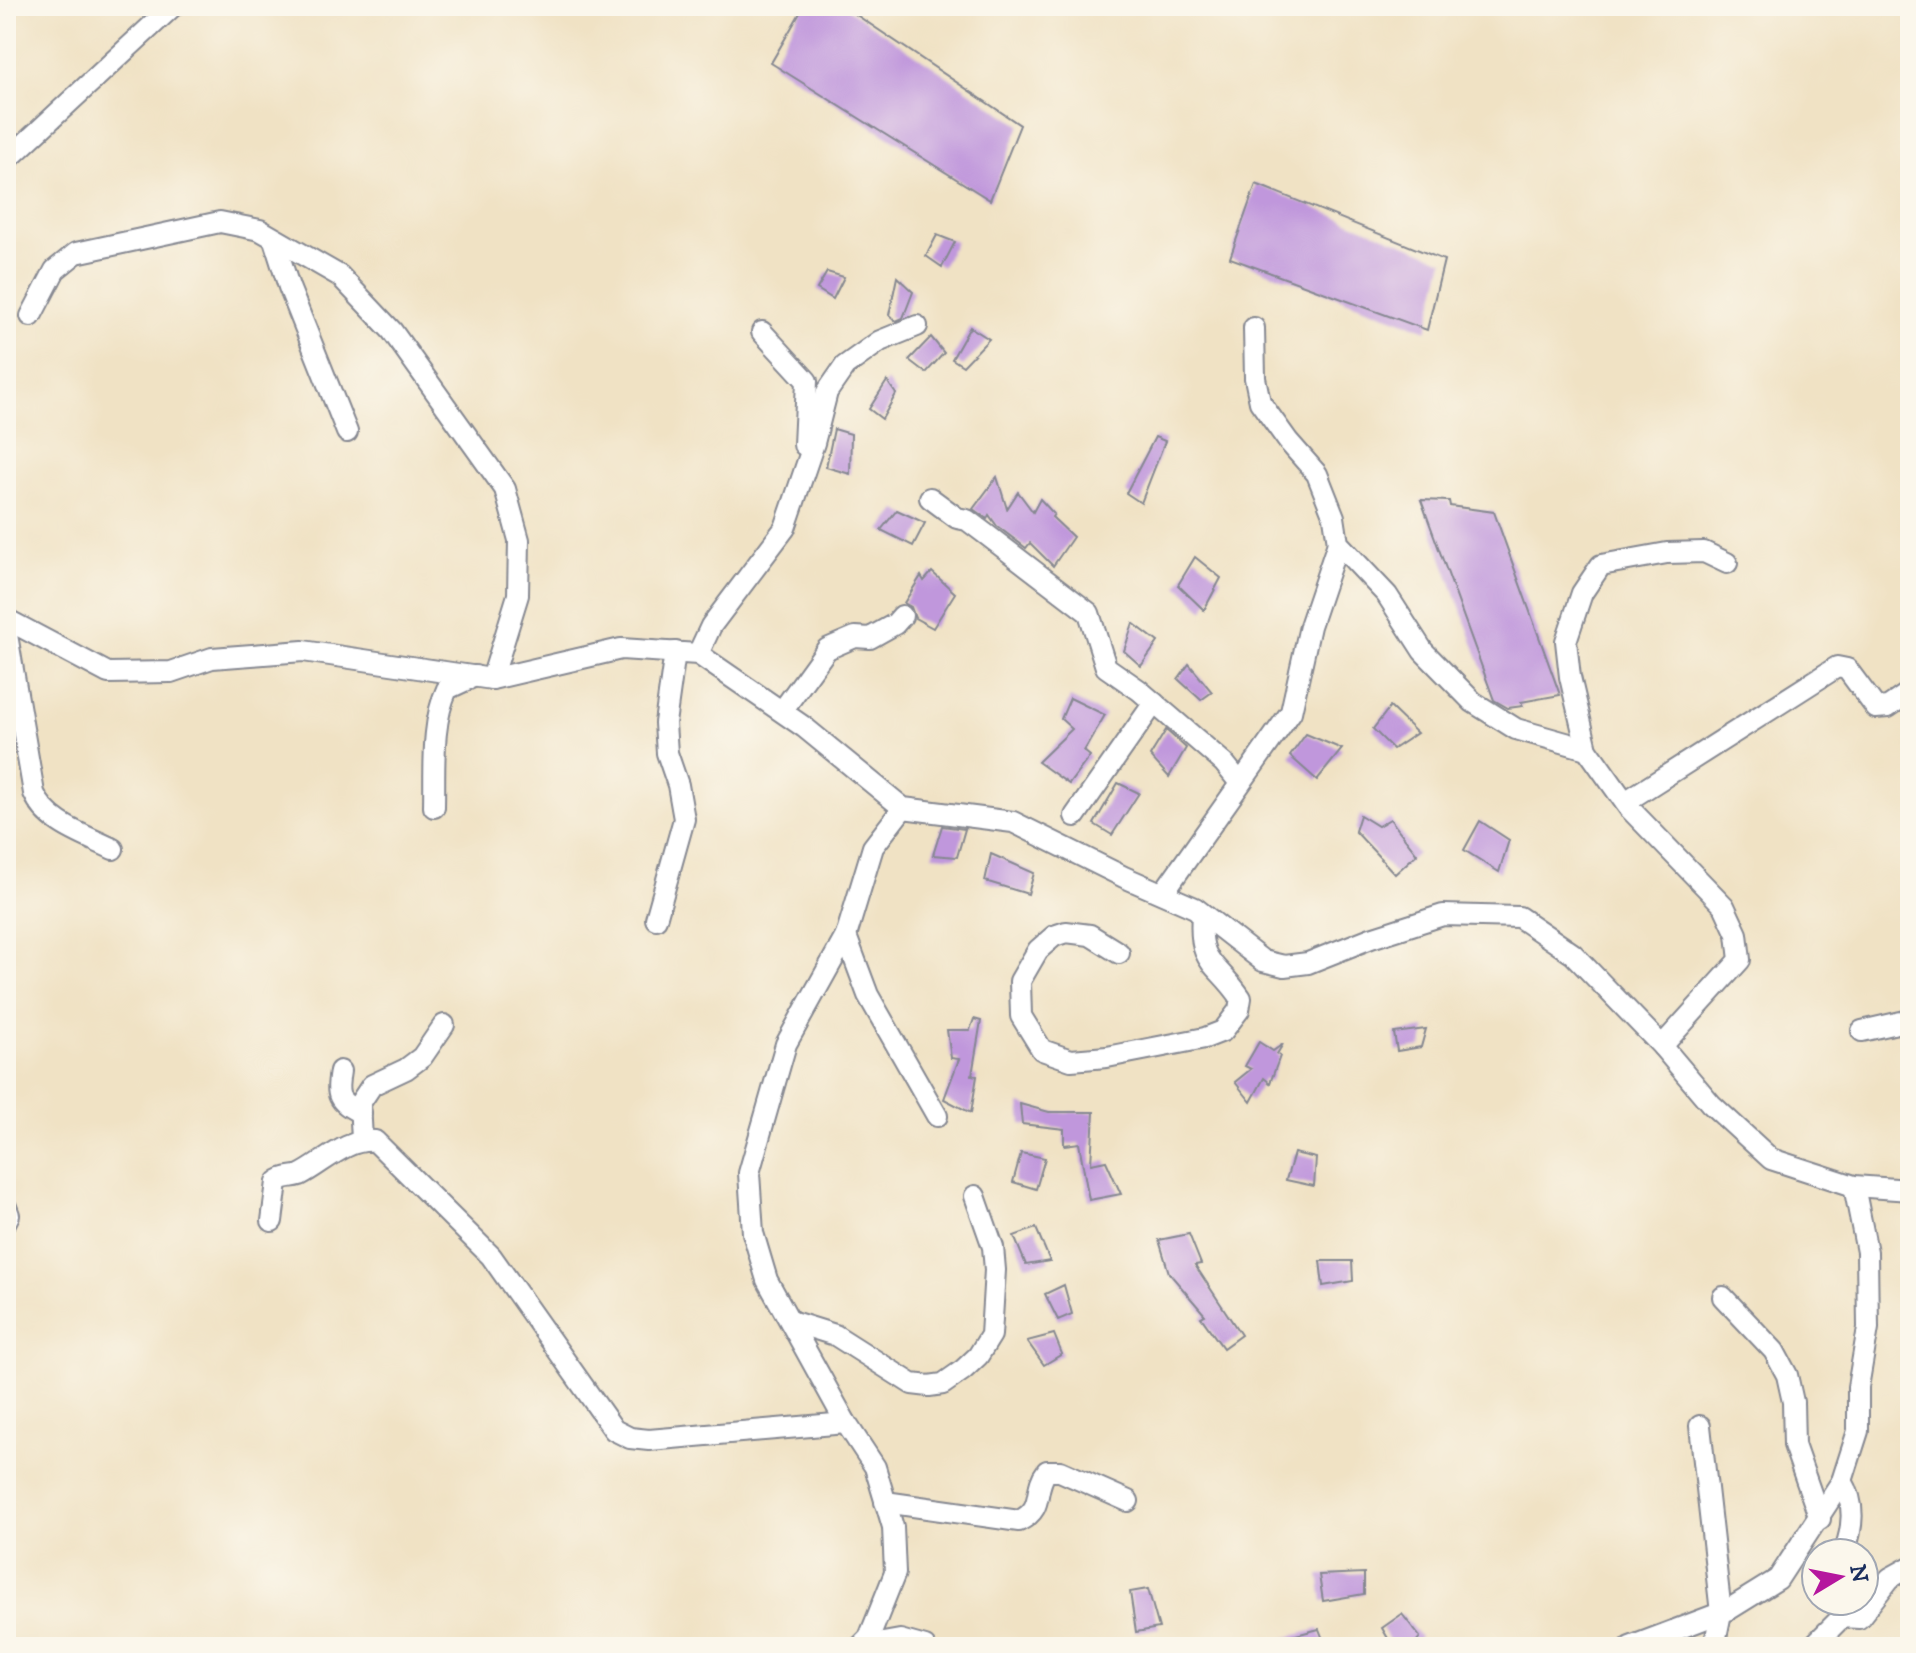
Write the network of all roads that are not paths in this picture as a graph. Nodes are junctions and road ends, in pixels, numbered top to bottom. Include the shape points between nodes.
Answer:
1 (173, 6) edge
2 (6, 161) edge
3 (274, 240) junction
4 (31, 316) dead end
5 (917, 326) dead end
6 (1254, 328) dead end
7 (762, 332) dead end
8 (347, 432) dead end
9 (801, 481) junction
10 (930, 498) dead end
11 (1338, 543) junction
12 (1727, 563) dead end
13 (902, 616) dead end
14 (6, 619) edge
15 (6, 629) edge
16 (675, 652) junction
17 (698, 654) junction
18 (483, 678) junction
19 (1910, 692) edge
20 (1154, 703) junction
21 (782, 711) junction
22 (1587, 749) junction
23 (1240, 783) junction
24 (1625, 802) junction
25 (434, 807) dead end
26 (903, 808) junction
27 (1075, 816) dead end
28 (113, 849) dead end
29 (1163, 893) junction
30 (1202, 914) junction
31 (656, 919) dead end
32 (846, 936) junction
33 (1119, 953) dead end
34 (1910, 1020) edge
35 (444, 1025) dead end
36 (1862, 1031) dead end
37 (1662, 1046) junction
38 (340, 1071) dead end
39 (361, 1113) junction
40 (937, 1116) dead end
41 (362, 1139) junction
42 (1854, 1186) junction
43 (1910, 1190) edge
44 (975, 1196) dead end
45 (6, 1207) edge
46 (6, 1221) edge
47 (272, 1221) dead end
48 (1723, 1297) dead end
49 (790, 1321) junction
50 (846, 1423) junction
51 (1700, 1426) dead end
52 (1842, 1481) junction
53 (1128, 1501) dead end
54 (885, 1502) junction
55 (1820, 1519) junction
56 (1848, 1537) edge
57 (1910, 1567) edge
58 (1880, 1591) edge
59 (1721, 1613) junction
60 (1833, 1617) edge
61 (861, 1647) edge
62 (925, 1647) edge
63 (1630, 1647) edge
64 (1714, 1647) edge
65 (1812, 1647) edge

1 - 2 street
3 - 4 street via 260,230 220,222 76,253 55,270
3 - 8 street
3 - 18 street via 340,276 392,331 505,489 519,540 518,595
5 - 9 street via 880,341 845,366 827,392
6 - 11 street via 1260,402 1317,474
7 - 9 street via 807,381
9 - 17 street via 785,528 711,626
10 - 20 street via 977,527 1089,613 1106,667
11 - 22 street via 1387,595 1423,651 1473,702 1516,729
11 - 23 street via 1310,626 1291,712
12 - 22 street via 1704,552 1601,565 1582,593 1566,641
13 - 21 street via 870,638 855,637 827,649
14 - 18 street via 108,673 171,672 212,658 303,651
15 - 28 street via 39,805 73,830
16 - 17 street
16 - 18 street via 621,649
16 - 31 street via 665,723 684,819
17 - 21 street
18 - 25 street via 447,689 440,703
19 - 24 street via 1888,707 1876,708 1847,669 1837,667
20 - 23 street
20 - 27 street
21 - 26 street
22 - 24 street
23 - 29 street
24 - 37 street via 1724,906 1737,934 1740,960
26 - 29 street via 1013,822
26 - 32 street via 873,847
29 - 30 street
30 - 33 street via 1205,957 1241,998 1223,1031 1107,1057 1071,1060 1042,1050 1021,1016 1020,981 1038,950 1066,932 1090,935
30 - 37 street via 1263,961 1284,966 1308,963 1443,915 1519,917 1573,954
32 - 40 street via 868,995
32 - 49 street via 786,1044 749,1173 753,1233 767,1280
34 - 36 street
35 - 39 street via 422,1057 372,1085 360,1103
37 - 42 street via 1711,1104 1771,1159
38 - 39 street via 337,1092 344,1104
39 - 41 street
41 - 47 street via 297,1177 277,1182
41 - 50 street via 375,1141 491,1256 614,1430 649,1440
42 - 43 street
42 - 52 street via 1867,1252 1868,1328 1858,1387 1858,1431
44 - 49 street via 993,1247 991,1335 978,1356 943,1384 912,1384 835,1335
45 - 46 street
48 - 55 street via 1774,1351 1787,1375 1794,1445
49 - 50 street
50 - 54 street via 875,1467
51 - 59 street
52 - 55 street
52 - 56 street via 1852,1496
53 - 54 street via 1060,1471 1047,1471 1031,1516 1019,1521
54 - 61 street via 893,1527 895,1573
55 - 59 street via 1778,1579
57 - 58 street
59 - 63 street
59 - 64 street
60 - 65 street
61 - 62 street via 900,1640

